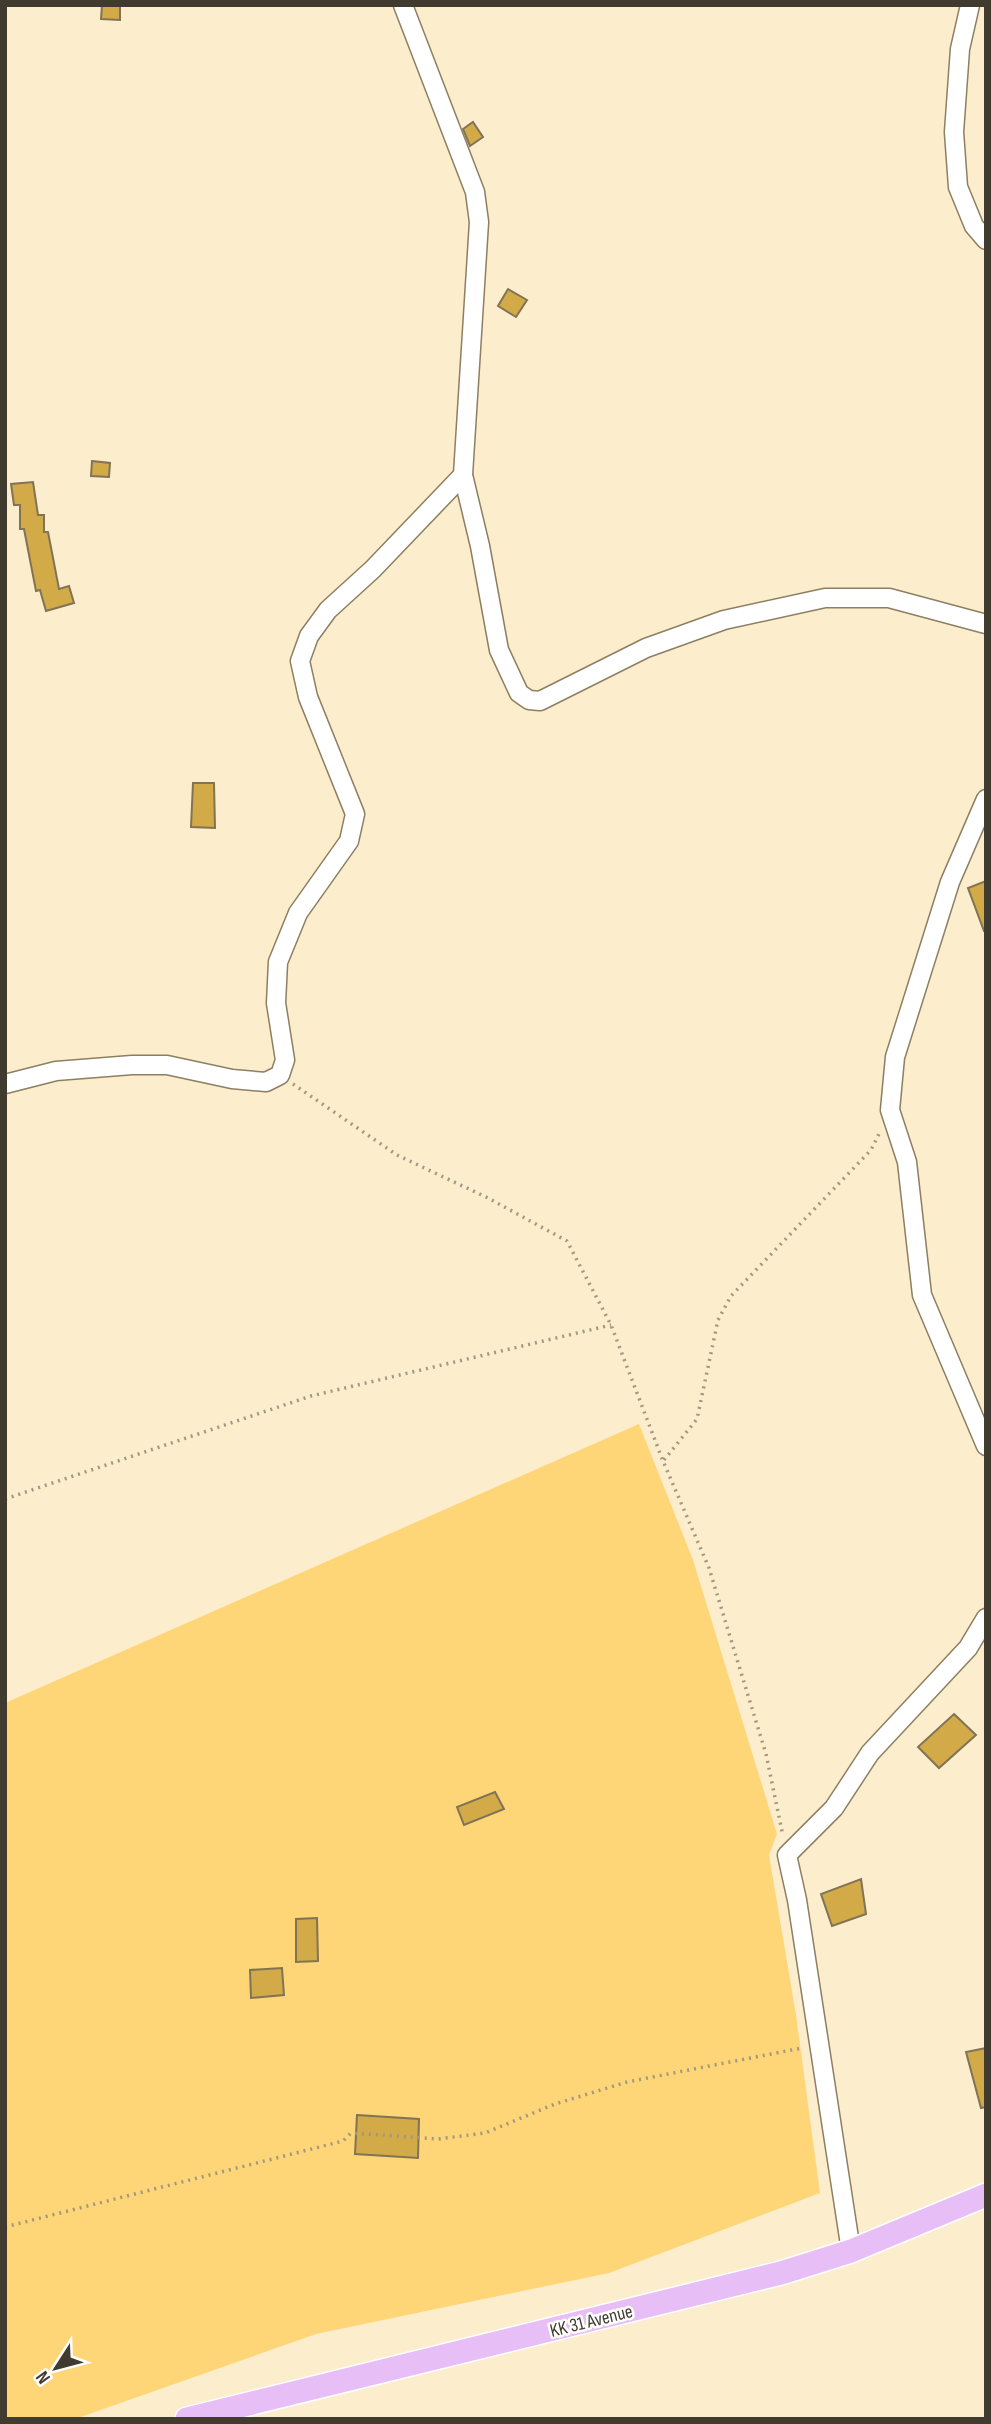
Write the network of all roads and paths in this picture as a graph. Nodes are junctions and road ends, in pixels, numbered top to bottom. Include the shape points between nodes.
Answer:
1 (403, 5) edge
2 (970, 5) edge
3 (986, 240) edge
4 (463, 475) junction
5 (986, 624) edge
6 (986, 799) edge
7 (280, 1074) junction
8 (5, 1084) edge
9 (890, 1110) junction
10 (611, 1325) junction
11 (986, 1446) edge
12 (663, 1461) junction
13 (5, 1499) edge
14 (986, 1618) edge
15 (787, 1855) junction
16 (819, 2045) junction
17 (986, 2195) edge
18 (5, 2227) edge
19 (851, 2251) junction
20 (187, 2419) edge

1 - 4 street via 475,192 480,222
2 - 3 street via 960,49 954,131 958,187 974,226
4 - 5 street via 499,650 519,693 529,700 540,701 646,648 724,620 825,598 889,598
4 - 7 street via 328,610 309,636 300,661 308,697 355,814 349,841 298,913 278,962 276,1003 285,1060
6 - 9 street via 950,882 895,1057
7 - 8 street via 266,1082 167,1065 132,1065 56,1071
7 - 10 path via 397,1156 567,1241
9 - 11 street via 907,1162 922,1296
9 - 12 path via 871,1150 731,1296 718,1320 697,1419
10 - 12 path
10 - 13 path via 311,1396
12 - 15 path via 709,1568 766,1754
14 - 15 street via 968,1648 870,1753 834,1808
15 - 16 street
16 - 18 path via 627,2082 485,2133 439,2139 351,2133 343,2141
16 - 19 street
17 - 19 main road, KK 31 Avenue
19 - 20 main road, KK 31 Avenue via 781,2273

